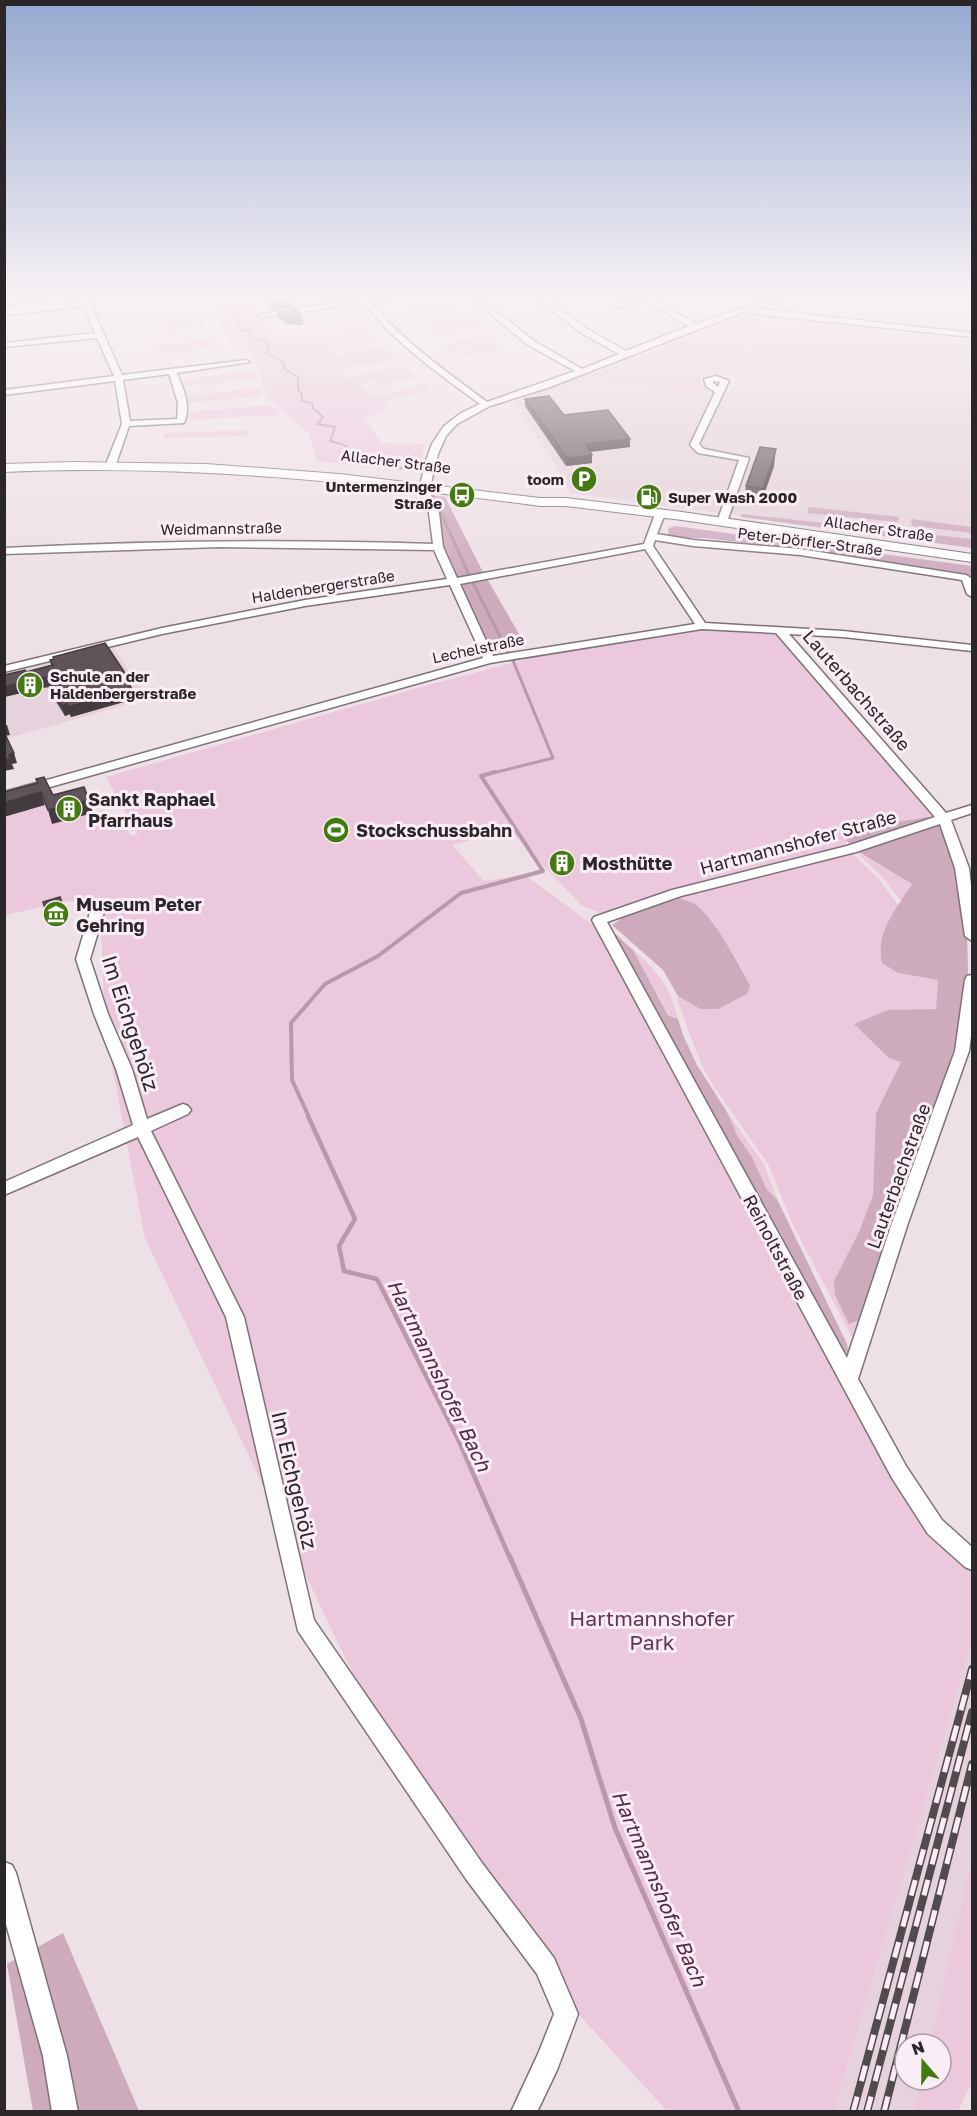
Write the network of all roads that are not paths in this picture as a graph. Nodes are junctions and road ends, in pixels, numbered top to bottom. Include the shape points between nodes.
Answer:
1 (121, 393) edge
2 (179, 393) edge
3 (470, 393) edge
4 (522, 393) edge
5 (718, 393) edge
6 (486, 405) junction
7 (126, 424) junction
8 (112, 462) junction
9 (4, 463) edge
10 (4, 468) edge
11 (425, 484) junction
12 (660, 514) junction
13 (722, 522) junction
14 (649, 541) junction
15 (438, 547) junction
16 (4, 551) edge
17 (972, 558) edge
18 (454, 581) junction
19 (972, 594) edge
20 (702, 626) junction
21 (780, 631) junction
22 (972, 648) edge
23 (489, 660) junction
24 (4, 669) edge
25 (4, 796) edge
26 (972, 809) edge
27 (945, 820) junction
28 (98, 909) dead end
29 (599, 920) joint
30 (972, 936) edge
31 (972, 980) edge
32 (183, 1110) dead end
33 (141, 1128) junction
34 (4, 1189) edge
35 (848, 1382) junction
36 (972, 1560) edge
37 (4, 1874) edge
38 (65, 2112) edge
39 (523, 2112) edge

1 - 7 street
2 - 7 street via 181,421
3 - 6 street
4 - 6 street
5 - 13 street via 694,445 701,451 744,459
6 - 11 street via 465,415 443,433
7 - 8 street
8 - 9 main road, Allacher Straße
8 - 10 main road, Allacher Straße
8 - 11 main road, Allacher Straße via 249,468
11 - 12 main road, Allacher Straße via 540,502
11 - 15 street
12 - 13 main road, Allacher Straße
12 - 14 street
13 - 17 main road, Allacher Straße
14 - 18 street, Haldenbergerstraße
14 - 19 street, Peter-Dörfler-Straße via 800,552 966,578
14 - 20 street
15 - 16 street, Weidmannstraße via 204,542
15 - 18 street
18 - 23 street
18 - 24 street, Haldenbergerstraße via 228,618
20 - 21 street, Lechelstraße
20 - 23 street, Lechelstraße
21 - 22 street, Lechelstraße
21 - 27 street, Lauterbachstraße
23 - 25 street, Lechelstraße
26 - 27 street, Hartmannshofer Straße
27 - 29 street, Hartmannshofer Straße via 788,867 677,893
27 - 30 street, Lauterbachstraße via 962,868
28 - 33 street, Im Eichgehölz via 83,959 124,1069
29 - 35 street, Reinoltstraße
31 - 35 street, Lauterbachstraße via 962,1051
32 - 33 street
33 - 34 street
33 - 39 street, Im Eichgehölz via 235,1317 305,1624 474,1872 546,1966 566,2014
35 - 36 street, Reinoltstraße via 919,1505 935,1527
37 - 38 street via 56,2056

